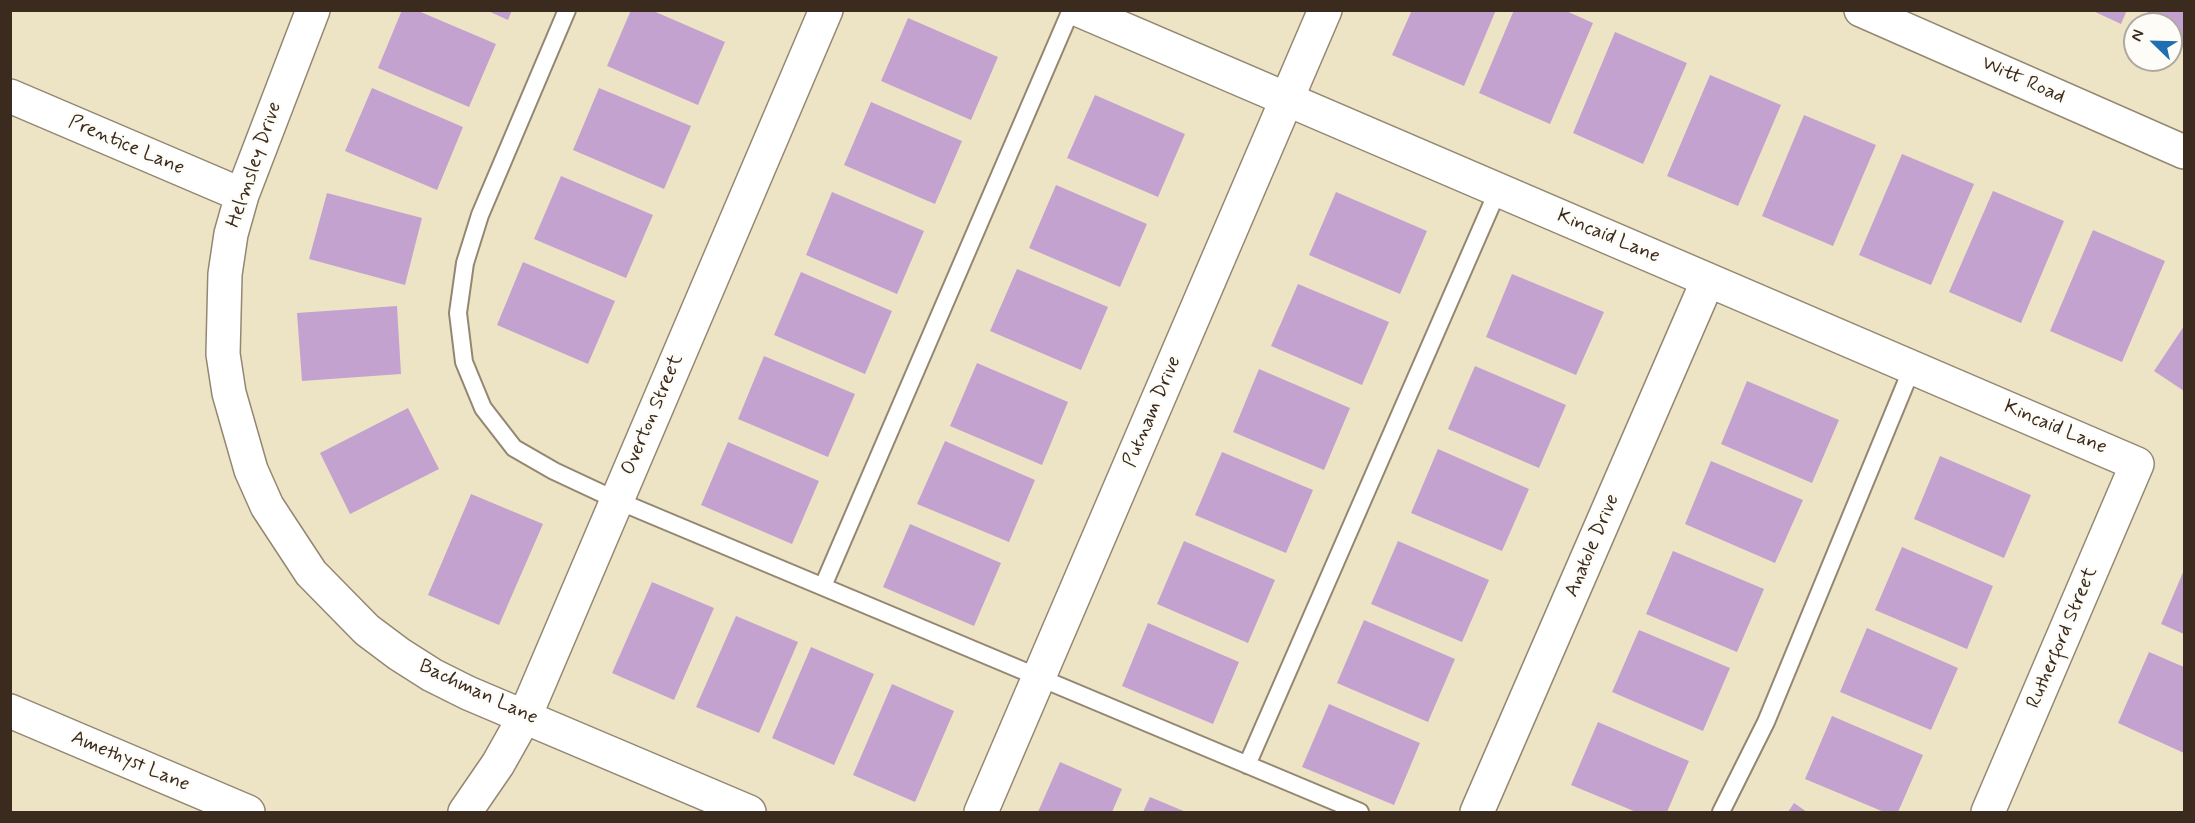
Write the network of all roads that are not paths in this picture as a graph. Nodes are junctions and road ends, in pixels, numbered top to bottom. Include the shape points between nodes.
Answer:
1 (313, 10) edge
2 (567, 10) edge
3 (826, 10) edge
4 (1071, 10) edge
5 (1078, 10) edge
6 (1325, 10) edge
7 (1861, 10) edge
8 (10, 96) edge
9 (1287, 99) junction
10 (2184, 152) edge
11 (1498, 190) junction
12 (242, 195) junction
13 (1708, 280) junction
14 (1912, 368) junction
15 (238, 432) joint
16 (2137, 464) joint
17 (616, 500) junction
18 (823, 586) junction
19 (1040, 677) junction
20 (10, 711) edge
21 (525, 716) junction
22 (1247, 765) junction
23 (248, 813) edge
24 (465, 813) edge
25 (749, 813) edge
26 (981, 813) edge
27 (1360, 813) edge
28 (1477, 813) edge
29 (1721, 813) edge
30 (1988, 813) edge

1 - 12 street, Helmsley Drive
2 - 17 lane via 480,215 465,263 458,313 464,362 483,408 514,448
3 - 17 street, Overton Street
4 - 18 lane
5 - 9 street, Kincaid Lane
6 - 9 street, Putnam Drive
7 - 10 street, Witt Road
8 - 12 street, Prentice Lane
9 - 11 street, Kincaid Lane
9 - 19 street, Putnam Drive
11 - 13 street, Kincaid Lane
11 - 22 lane
12 - 15 street, Helmsley Drive via 231,234 222,314 226,374
13 - 14 street, Kincaid Lane
13 - 28 street, Anatole Drive
14 - 16 street, Kincaid Lane
14 - 29 lane via 1766,722
15 - 21 street, Bachman Lane via 255,479 287,541 337,603 367,630 432,675
16 - 30 street, Rutherford Street
17 - 18 lane
17 - 21 street, Overton Street
18 - 19 lane
19 - 22 lane
19 - 26 street, Putnam Drive
20 - 23 street, Amethyst Lane
21 - 24 street, Overton Street
21 - 25 street, Bachman Lane
22 - 27 lane

